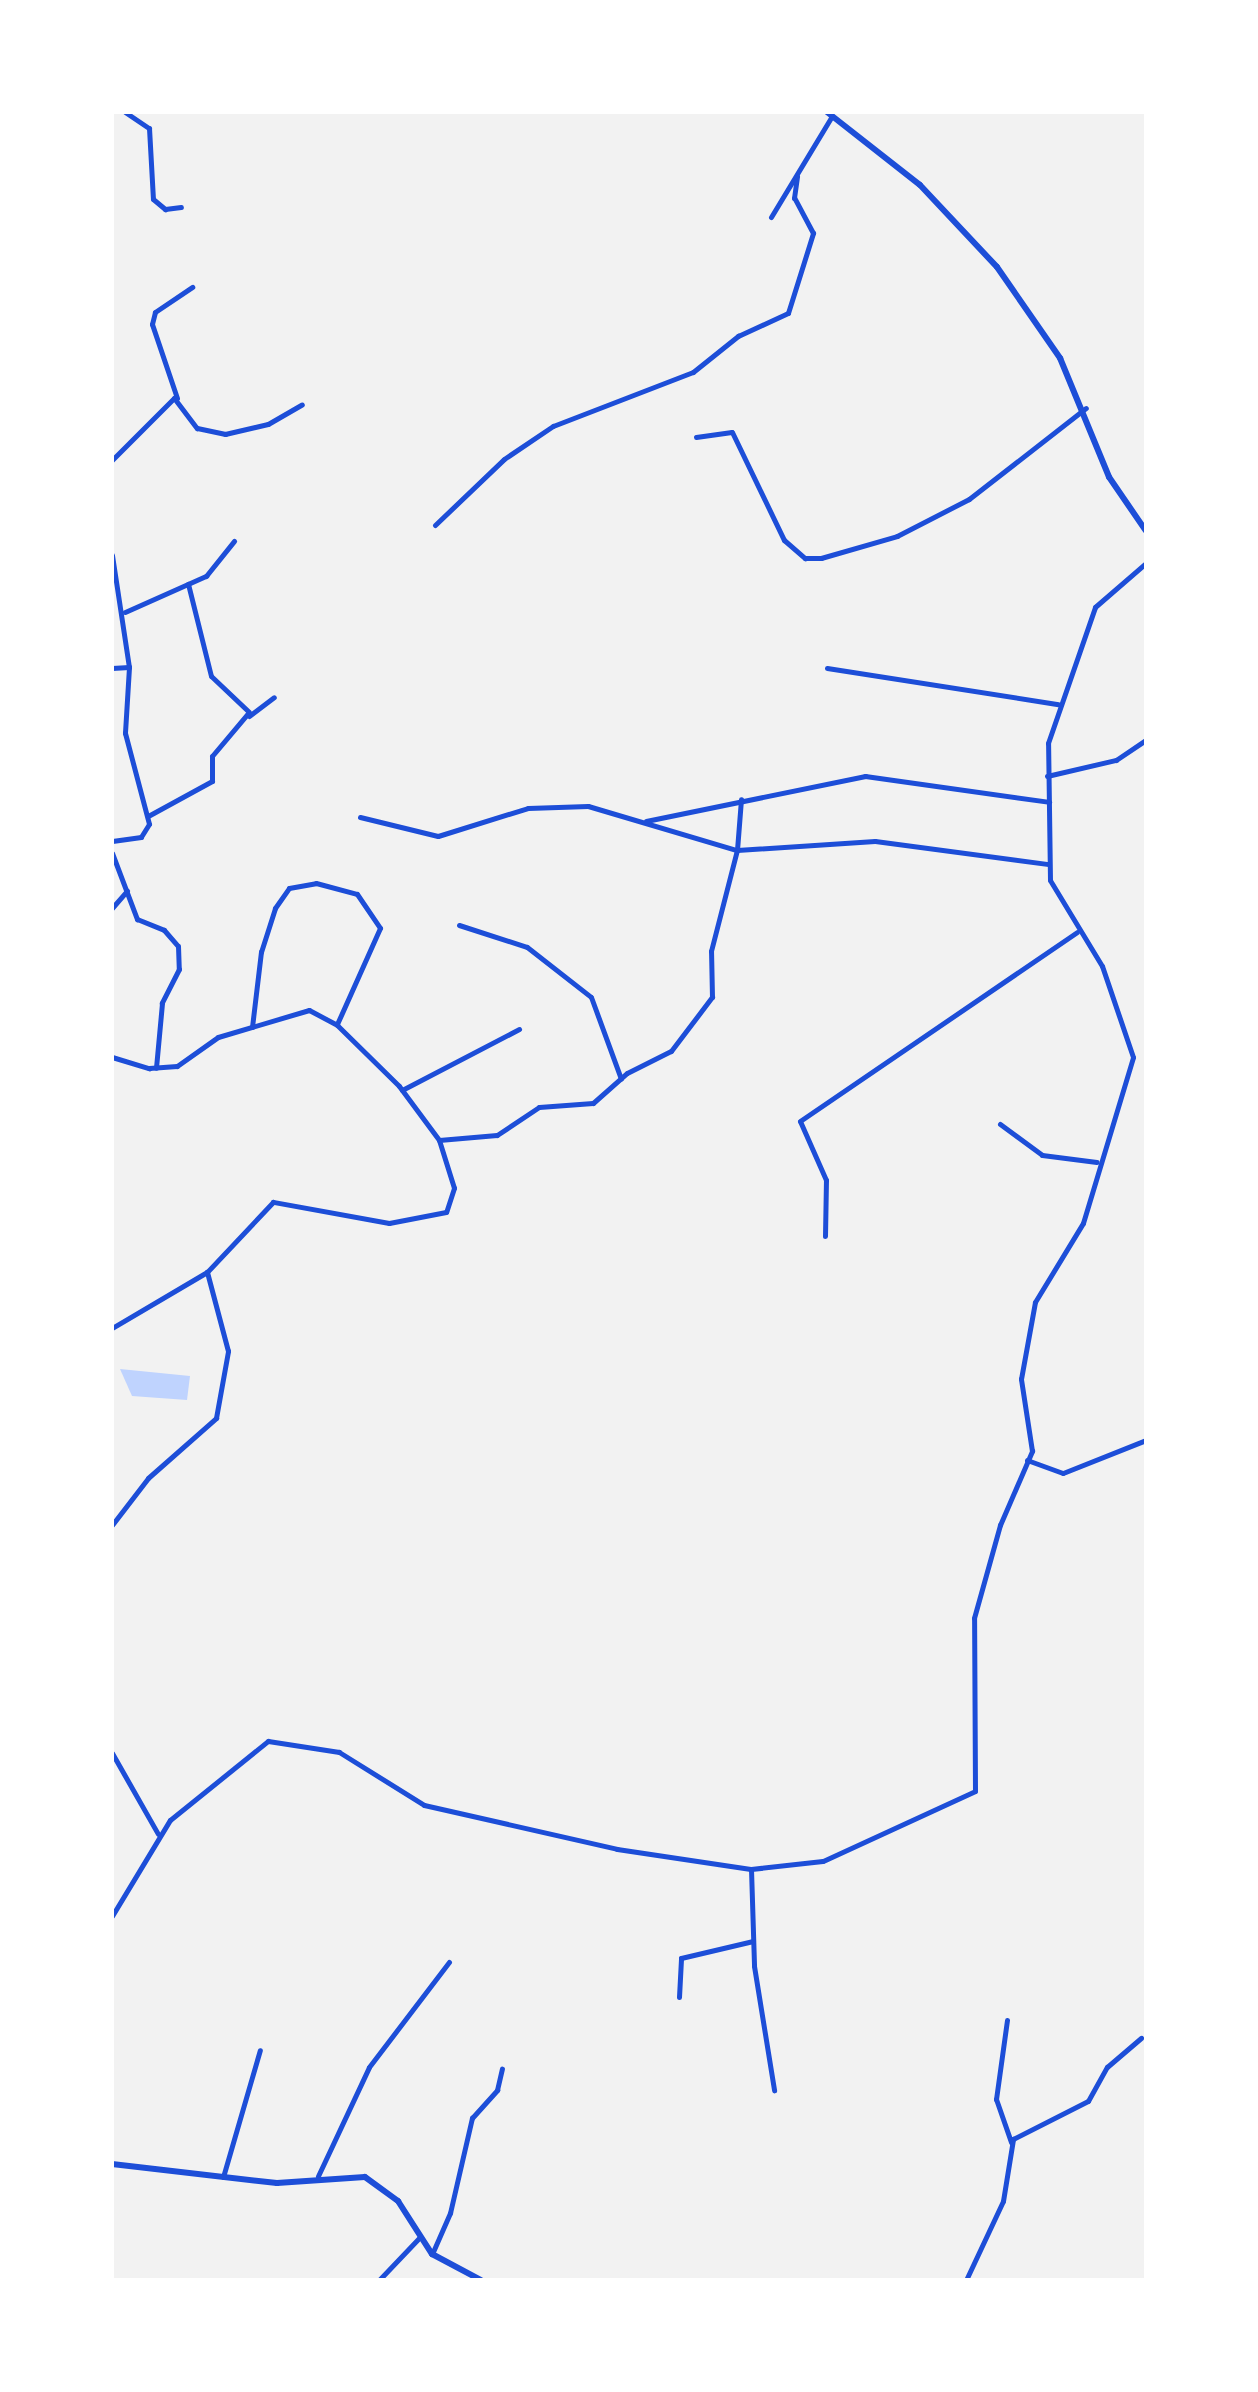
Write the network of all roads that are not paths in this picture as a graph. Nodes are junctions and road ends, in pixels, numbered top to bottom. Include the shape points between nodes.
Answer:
1 (125, 112) edge
2 (830, 114) edge
3 (797, 176) junction
4 (181, 207) dead end
5 (771, 217) dead end
6 (192, 287) dead end
7 (177, 398) junction
8 (302, 404) dead end
9 (1086, 408) junction
10 (696, 437) dead end
11 (112, 460) edge
12 (435, 525) dead end
13 (1146, 531) edge
14 (234, 541) dead end
15 (112, 555) edge
16 (1146, 563) edge
17 (188, 584) junction
18 (125, 612) junction
19 (129, 667) junction
20 (112, 668) edge
21 (827, 668) dead end
22 (274, 697) dead end
23 (1058, 704) junction
24 (248, 716) junction
25 (1146, 740) edge
26 (1047, 776) junction
27 (741, 799) junction
28 (1049, 802) junction
29 (148, 816) junction
30 (360, 817) dead end
31 (645, 822) junction
32 (112, 841) edge
33 (737, 850) junction
34 (112, 853) edge
35 (1048, 864) junction
36 (128, 890) junction
37 (112, 908) edge
38 (459, 925) dead end
39 (1077, 932) junction
40 (337, 1025) junction
41 (252, 1028) junction
42 (519, 1029) dead end
43 (112, 1057) edge
44 (156, 1068) junction
45 (621, 1079) junction
46 (402, 1090) junction
47 (1000, 1124) dead end
48 (439, 1140) junction
49 (1097, 1162) junction
50 (825, 1236) dead end
51 (207, 1272) junction
52 (112, 1328) edge
53 (1146, 1440) edge
54 (1027, 1460) junction
55 (112, 1525) edge
56 (112, 1753) edge
57 (158, 1834) junction
58 (751, 1869) junction
59 (112, 1915) edge
60 (753, 1941) junction
61 (449, 1962) dead end
62 (679, 1997) dead end
63 (1007, 2020) dead end
64 (1141, 2038) dead end
65 (260, 2050) dead end
66 (502, 2069) dead end
67 (774, 2090) dead end
68 (1011, 2142) junction
69 (112, 2164) edge
70 (318, 2176) junction
71 (223, 2177) junction
72 (420, 2237) junction
73 (432, 2254) junction
74 (379, 2280) edge
75 (481, 2280) edge
76 (966, 2280) edge

1 - 4 street via 149,128 153,199 165,209
2 - 3 street
2 - 9 street via 920,185 997,267
3 - 5 street
3 - 12 street via 794,198 813,233 788,313 738,336 693,372 553,426 504,459
6 - 7 street via 155,312 152,324
7 - 8 street via 197,428 225,434 268,424
7 - 11 street
9 - 10 street via 969,499 897,536 821,558 805,558 784,540 732,432
9 - 13 street via 1109,477
14 - 17 street via 206,576
15 - 18 street
16 - 23 street via 1095,607
17 - 18 street
17 - 24 street via 211,676
18 - 19 street
19 - 20 street
19 - 29 street via 125,733
21 - 23 street
22 - 24 street
23 - 26 street
24 - 29 street via 212,756 212,781
25 - 26 street via 1116,760
26 - 28 street
27 - 28 street via 892,775
27 - 31 street
27 - 33 street
28 - 35 street
29 - 32 street via 146,833
30 - 31 street via 438,836 545,805 588,806
31 - 33 street
33 - 35 street via 875,841
33 - 45 street via 711,951 707,1006 661,1059
34 - 36 street
35 - 39 street
36 - 37 street
36 - 44 street via 137,919 164,930 181,959 162,1003
38 - 45 street via 527,947 591,997
39 - 49 street via 1102,966 1133,1057
39 - 50 street via 800,1121 826,1180
40 - 41 street via 293,1009
40 - 41 street via 380,928 357,894 316,883 289,888 275,908 261,952
40 - 46 street
41 - 44 street via 208,1042 177,1066
42 - 46 street
43 - 44 street
45 - 48 street via 584,1107 539,1107 497,1135
46 - 48 street
47 - 49 street via 1042,1155
48 - 51 street via 454,1188 446,1212 389,1223 280,1201
49 - 54 street via 1083,1223 1035,1302 1021,1379 1033,1442
51 - 52 street
51 - 55 street via 228,1351 216,1418 148,1478
53 - 54 street via 1063,1473
54 - 58 street via 974,1618 975,1791 823,1861
56 - 57 street
57 - 58 street via 259,1745 283,1739 339,1752 424,1805 617,1849
57 - 59 street
58 - 60 street
60 - 62 street via 681,1958
60 - 67 street
61 - 70 street via 369,2067
63 - 68 street via 996,2099
64 - 68 street via 1107,2067 1088,2101
65 - 71 street
66 - 73 street via 497,2090 472,2118 450,2213
68 - 76 street via 1003,2201
69 - 71 street
70 - 71 street via 277,2183
70 - 72 street via 346,2172 382,2186
72 - 73 street
72 - 74 street
73 - 75 street

